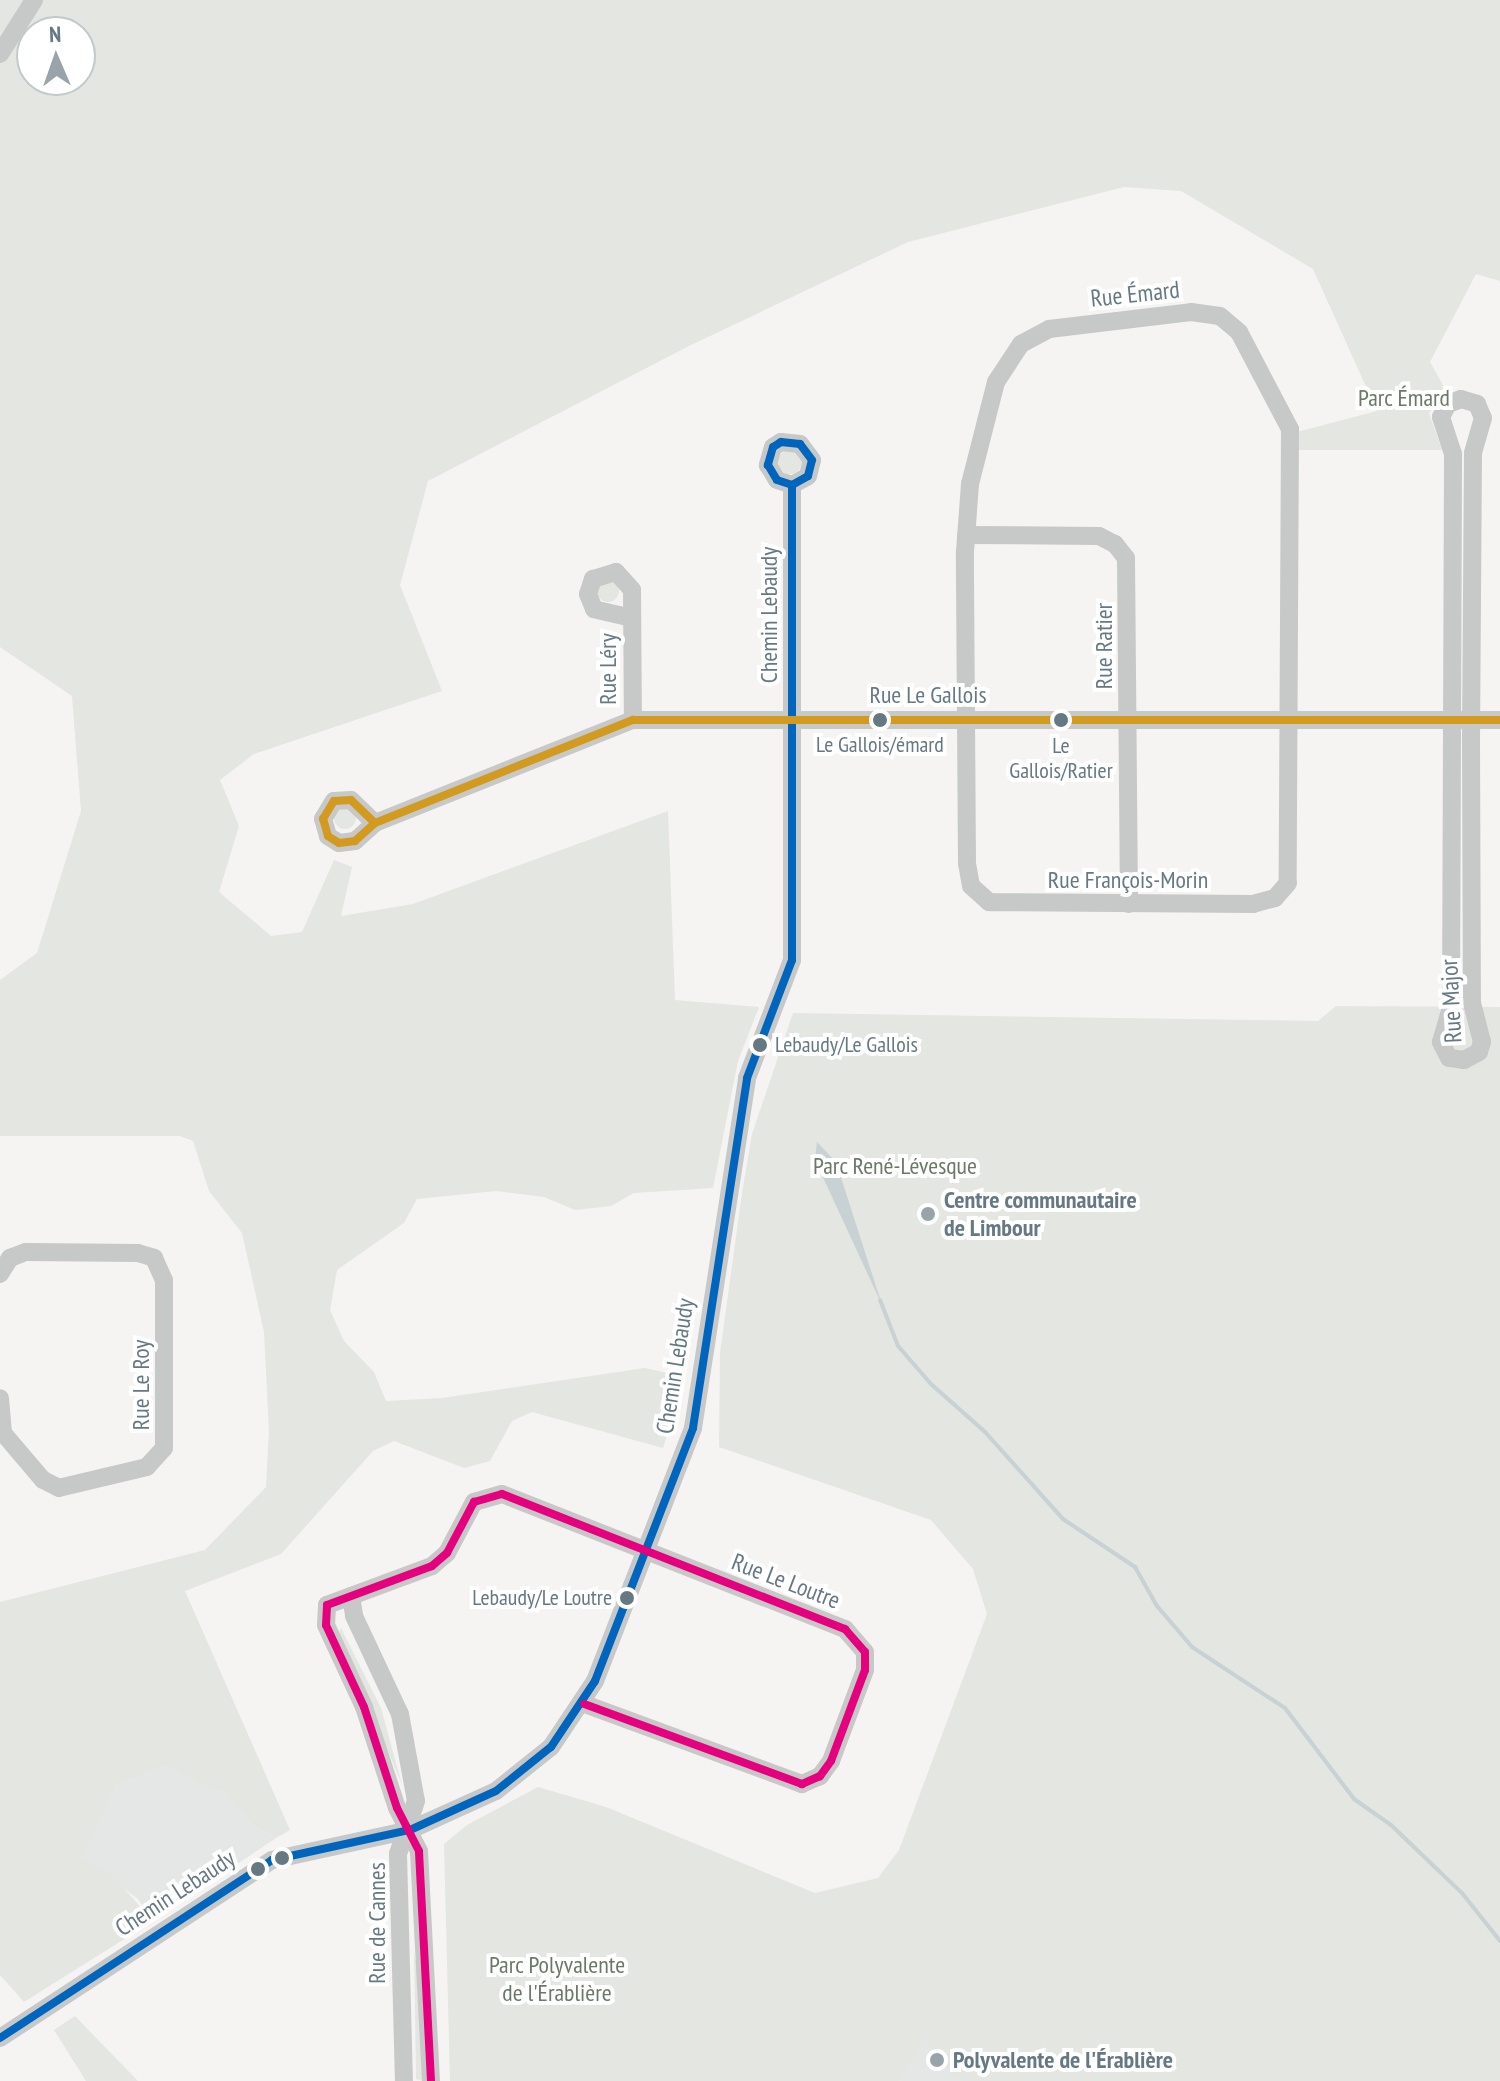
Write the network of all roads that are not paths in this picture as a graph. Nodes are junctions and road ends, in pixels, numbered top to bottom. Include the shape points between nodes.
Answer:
1 (34, 0) edge
2 (0, 54) edge
3 (792, 485) dead end
4 (966, 535) junction
5 (632, 618) dead end
6 (794, 718) junction
7 (964, 719) junction
8 (1291, 719) junction
9 (633, 720) junction
10 (1127, 720) junction
11 (1451, 720) junction
12 (1471, 720) junction
13 (1500, 720) edge
14 (375, 823) dead end
15 (1129, 904) junction
16 (0, 1274) edge
17 (0, 1398) edge
18 (646, 1552) junction
19 (351, 1596) junction
20 (584, 1704) junction
21 (410, 1830) junction
22 (0, 2038) edge
23 (404, 2081) edge
24 (431, 2081) edge

1 - 2 street
3 - 6 street, Chemin Lebaudy
4 - 7 street, Rue Émard
4 - 8 street, Rue Émard via 983,424 996,382 1021,344 1049,329 1176,313 1202,312 1231,322 1290,429
4 - 10 street, Rue Ratier via 1099,536 1121,550 1128,569
5 - 9 street, Rue Léry
6 - 7 street, Rue Le Gallois
6 - 9 street, Rue Le Gallois
6 - 18 street, Chemin Lebaudy via 792,960 745,1087 693,1428
7 - 10 street, Rue Le Gallois
7 - 15 street, Rue François-Morin via 968,875 979,896 1002,905
8 - 10 street, Rue Le Gallois
8 - 11 street, Rue Le Gallois
8 - 15 street, Rue François-Morin via 1292,871 1283,891 1253,904
9 - 14 street, Rue Le Gallois
10 - 15 street, Rue Ratier
11 - 12 street, Rue Le Gallois
11 - 12 street, Rue Major via 1453,454 1441,417 1448,404 1461,399 1477,404 1483,418 1473,453
11 - 12 street, Rue Major via 1451,1008 1441,1042 1449,1058 1464,1060 1479,1052 1482,1042 1472,1003
12 - 13 street, Rue Le Gallois
16 - 17 street, Rue Le Roy via 10,1258 26,1252 138,1253 154,1258 164,1280 164,1448 147,1467 59,1488 43,1480 3,1433
18 - 19 street, Rue Le Loutre via 512,1495 492,1495 466,1511 440,1560
18 - 20 street, Chemin Lebaudy
18 - 20 street, Rue Le Loutre via 845,1629 861,1643 865,1670 831,1761 812,1781 793,1783
19 - 21 street via 354,1616 406,1731 416,1801
19 - 21 street, Rue Le Loutre via 327,1605 326,1625 364,1707 397,1808
20 - 21 street, Chemin Lebaudy via 551,1747 516,1778 476,1803
21 - 22 street, Chemin Lebaudy via 272,1860
21 - 23 street, Rue de Cannes via 398,1854
21 - 24 street, Rue de Cannes via 419,1851

